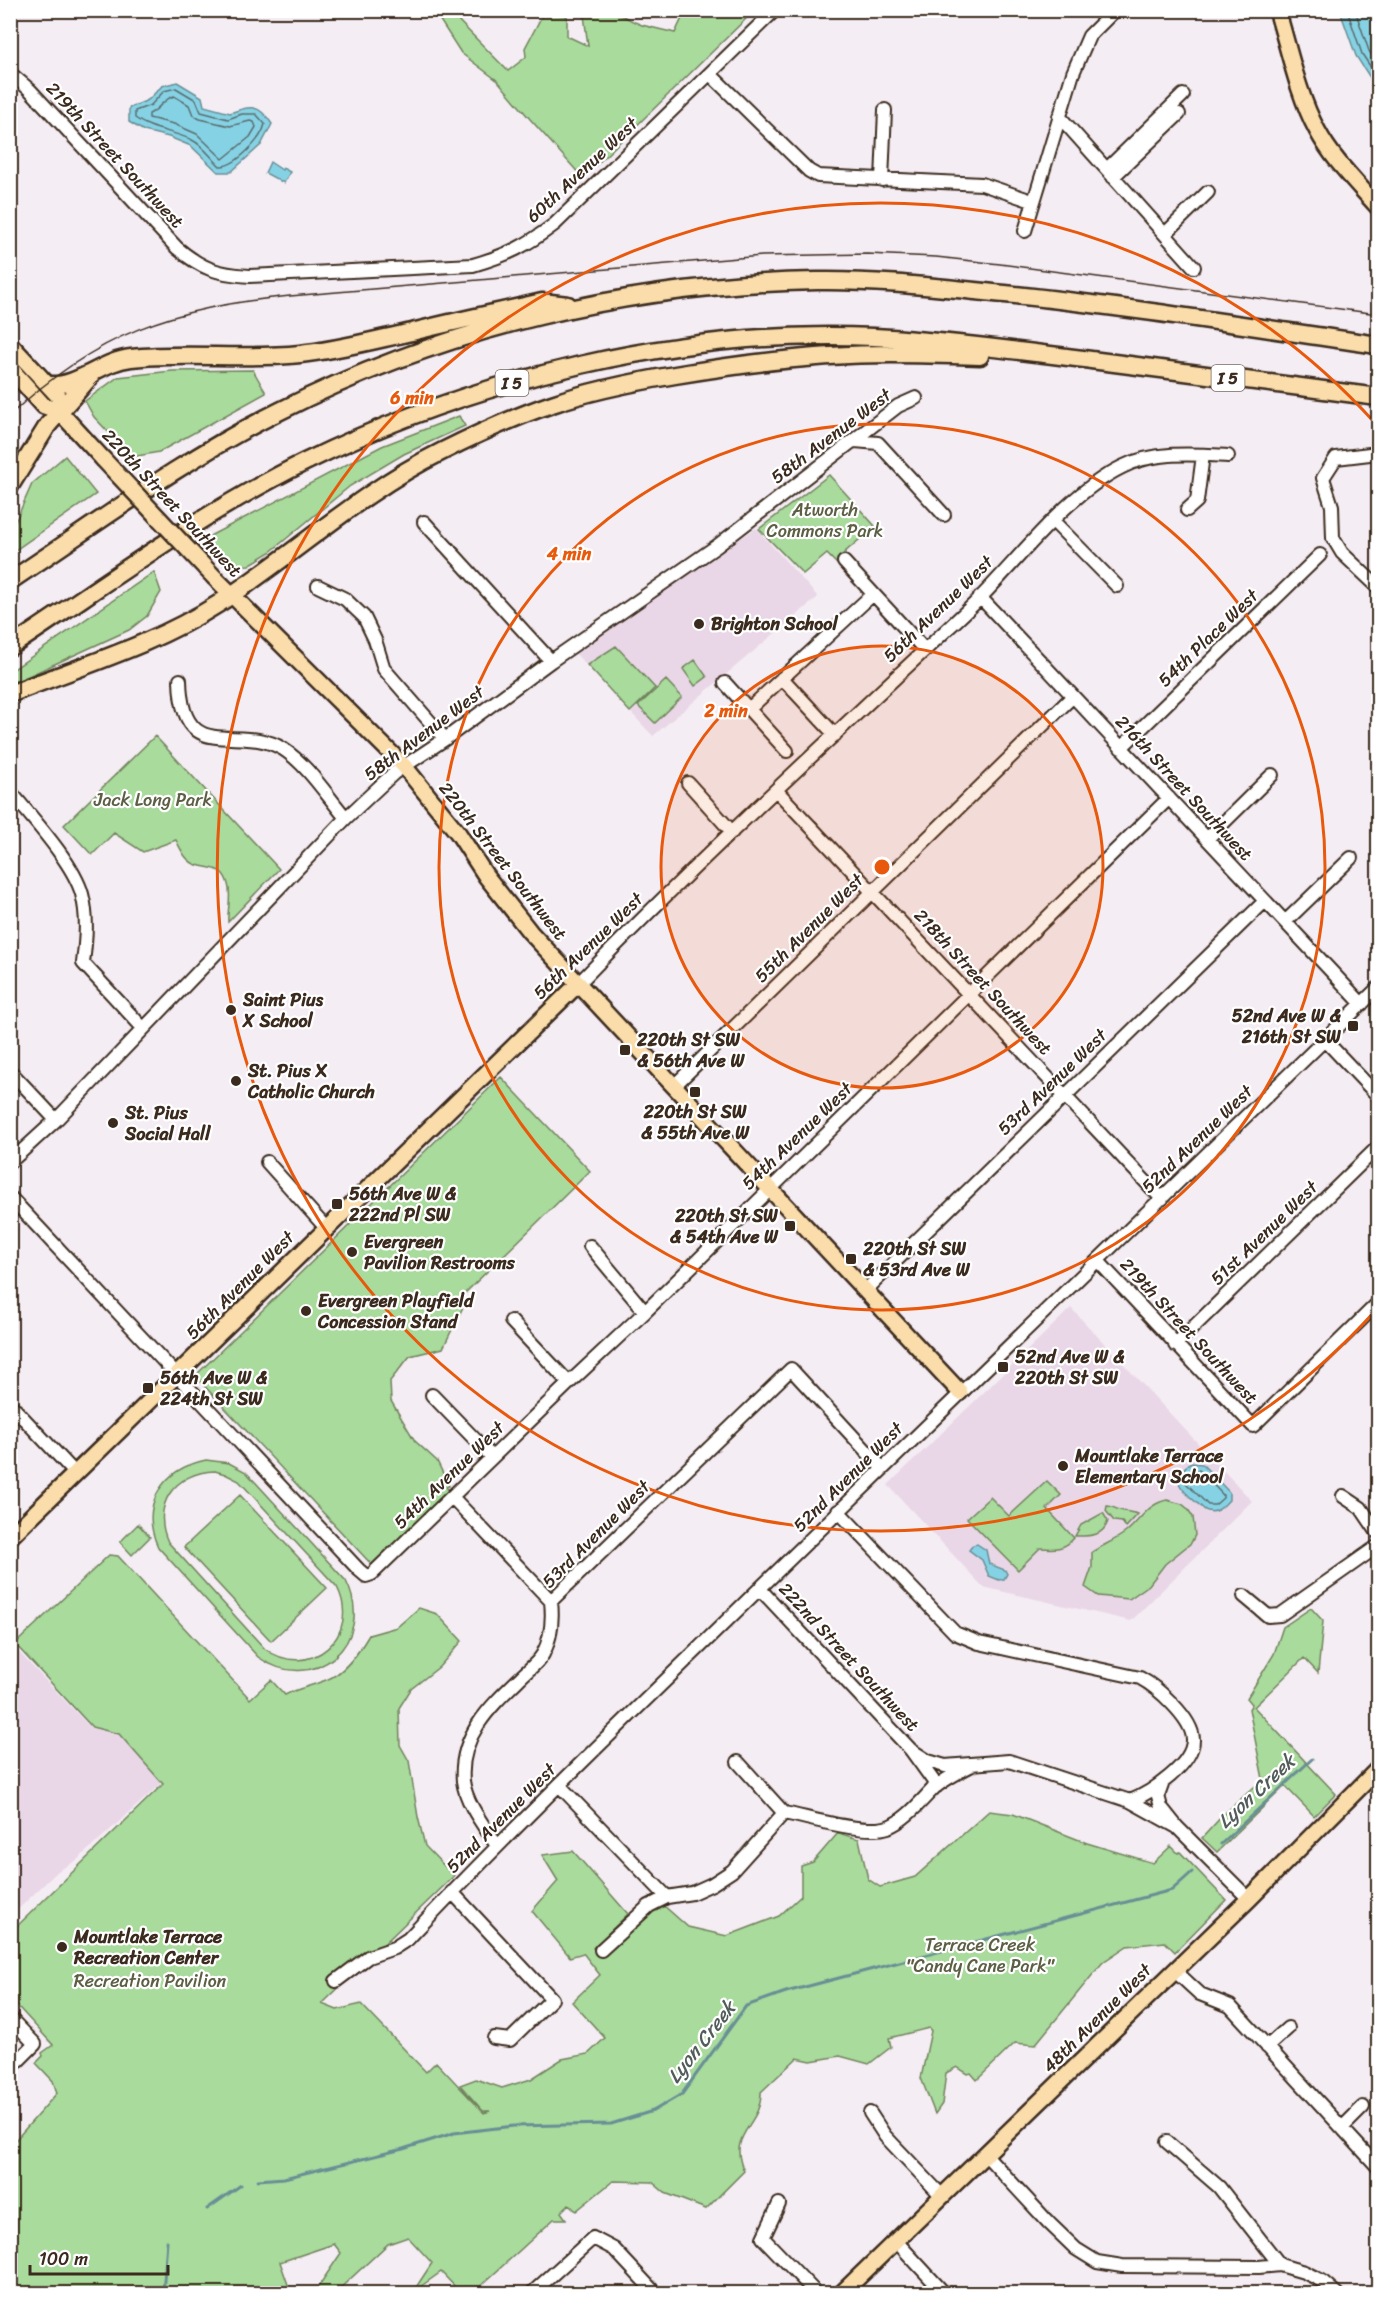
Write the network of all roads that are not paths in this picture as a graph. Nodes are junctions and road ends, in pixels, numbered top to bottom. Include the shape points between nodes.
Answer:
1 (775, 10) edge
2 (1115, 10) edge
3 (1277, 10) edge
4 (10, 73) edge
5 (710, 74) junction
6 (1183, 95) dead end
7 (885, 110) dead end
8 (1179, 114) dead end
9 (1059, 116) junction
10 (1110, 173) junction
11 (882, 180) junction
12 (1208, 192) dead end
13 (1032, 201) junction
14 (1378, 207) edge
15 (1025, 231) dead end
16 (1165, 234) junction
17 (194, 262) joint
18 (1194, 267) dead end
19 (580, 306) junction
20 (10, 344) edge
21 (1378, 345) edge
22 (1077, 359) junction
23 (10, 368) edge
24 (100, 368) junction
25 (49, 385) junction
26 (1378, 397) edge
27 (916, 398) dead end
28 (59, 411) junction
29 (855, 441) junction
30 (1378, 453) edge
31 (1203, 455) junction
32 (1228, 456) dead end
33 (10, 486) edge
34 (1187, 510) dead end
35 (944, 515) dead end
36 (1053, 521) junction
37 (424, 522) dead end
38 (1320, 555) dead end
39 (844, 562) dead end
40 (10, 581) edge
41 (318, 586) dead end
42 (1118, 586) dead end
43 (1378, 587) edge
44 (232, 594) junction
45 (873, 594) junction
46 (980, 597) junction
47 (10, 647) edge
48 (925, 650) junction
49 (551, 661) junction
50 (782, 678) junction
51 (180, 680) dead end
52 (725, 683) dead end
53 (10, 694) edge
54 (1073, 696) junction
55 (749, 709) junction
56 (835, 735) junction
57 (446, 739) junction
58 (1121, 748) junction
59 (787, 751) dead end
60 (404, 766) junction
61 (1272, 775) dead end
62 (688, 783) dead end
63 (10, 790) edge
64 (777, 791) junction
65 (1169, 798) junction
66 (346, 818) junction
67 (732, 832) junction
68 (1207, 839) junction
69 (1351, 858) dead end
70 (872, 891) junction
71 (1265, 901) junction
72 (1285, 922) junction
73 (578, 984) junction
74 (1378, 988) edge
75 (968, 993) junction
76 (1362, 1004) junction
77 (143, 1028) junction
78 (1325, 1040) junction
79 (10, 1071) edge
80 (674, 1086) junction
81 (1064, 1095) junction
82 (1378, 1096) edge
83 (56, 1120) junction
84 (1378, 1147) edge
85 (10, 1162) edge
86 (267, 1162) dead end
87 (769, 1189) junction
88 (10, 1197) edge
89 (1162, 1199) junction
90 (326, 1227) junction
91 (591, 1246) dead end
92 (1098, 1261) junction
93 (866, 1290) junction
94 (1378, 1303) edge
95 (645, 1312) junction
96 (511, 1321) dead end
97 (1175, 1344) junction
98 (176, 1375) junction
99 (569, 1383) junction
100 (960, 1392) junction
101 (432, 1395) dead end
102 (10, 1404) edge
103 (492, 1457) junction
104 (882, 1468) junction
105 (75, 1473) junction
106 (1343, 1496) dead end
107 (452, 1497) junction
108 (838, 1511) junction
109 (1378, 1533) edge
110 (10, 1537) edge
111 (1378, 1546) edge
112 (760, 1589) junction
113 (1244, 1596) dead end
114 (551, 1601) junction
115 (911, 1750) junction
116 (738, 1762) dead end
117 (974, 1764) junction
118 (1378, 1772) edge
119 (559, 1785) junction
120 (1162, 1785) junction
121 (937, 1786) junction
122 (1130, 1801) junction
123 (784, 1813) junction
124 (1177, 1827) junction
125 (497, 1846) junction
126 (452, 1892) junction
127 (667, 1897) junction
128 (1249, 1899) junction
129 (601, 1950) dead end
130 (1174, 1970) junction
131 (336, 1981) dead end
132 (10, 2018) edge
133 (1287, 2028) dead end
134 (494, 2038) dead end
135 (1267, 2047) junction
136 (10, 2069) edge
137 (1363, 2107) dead end
138 (870, 2113) dead end
139 (1342, 2128) junction
140 (1167, 2142) dead end
141 (986, 2155) junction
142 (1378, 2167) edge
143 (942, 2196) junction
144 (779, 2204) dead end
145 (896, 2241) junction
146 (1280, 2265) junction
147 (531, 2294) edge
148 (656, 2294) edge
149 (817, 2294) edge
150 (841, 2294) edge
151 (945, 2294) edge
152 (1337, 2294) edge

1 - 5 street, 60th Avenue West
2 - 9 street via 1089,36
3 - 14 main road via 1317,131
4 - 17 street, 219th Street Southwest
5 - 11 street via 809,171 824,177
5 - 17 street, 60th Avenue West via 555,224 500,257 473,265 250,276 227,275
6 - 10 street
7 - 11 street
8 - 10 street
9 - 10 street
9 - 13 street
10 - 16 street
11 - 13 street via 982,184
12 - 16 street
13 - 15 street
16 - 18 street
19 - 21 highway via 693,288 758,283 884,283 1089,303
19 - 24 highway via 542,302 303,354 130,358
19 - 40 highway via 429,347 278,411 169,474
20 - 25 main road, 220th Street Southwest
22 - 26 highway, I 5
22 - 44 highway via 889,354 793,359 624,384 554,403 438,453 384,486
22 - 47 highway, I 5 via 872,337 799,338 651,352 504,385 369,433 305,462 156,549
23 - 28 main road, 220th Street Southwest via 44,406
24 - 25 highway via 58,386
24 - 28 highway
25 - 28 main road, 220th Street Southwest via 59,397
27 - 29 street, 58th Avenue West via 898,406
28 - 33 highway
28 - 44 main road, 220th Street Southwest, bridge
29 - 35 street via 878,443
29 - 49 street, 58th Avenue West via 717,546
30 - 43 street via 1336,458 1323,478 1332,506 1333,538 1342,553
31 - 32 street, 56th Avenue West
31 - 34 street via 1197,501
31 - 36 street, 56th Avenue West via 1168,454 1123,466 1092,485
36 - 42 street
36 - 46 street, 56th Avenue West
37 - 49 street
38 - 58 street, 54th Place West
39 - 45 street
41 - 57 street via 345,599 364,617 384,669
44 - 53 highway via 150,640
44 - 60 main road, 220th Street Southwest
45 - 48 street
45 - 50 street
46 - 48 street, 56th Avenue West
46 - 54 street, 216th Street Southwest
48 - 56 street, 56th Avenue West
49 - 57 street, 58th Avenue West
50 - 55 street
50 - 56 street
51 - 66 street via 180,697 189,721 202,735 262,740 283,749
52 - 55 street
54 - 58 street, 216th Street Southwest
54 - 70 street, 55th Avenue West
55 - 59 street
56 - 64 street, 56th Avenue West
57 - 60 street, 58th Avenue West
58 - 65 street, 216th Street Southwest
60 - 66 street, 58th Avenue West
60 - 73 main road, 220th Street Southwest via 458,833 505,902
61 - 68 street
62 - 67 street
63 - 77 street via 65,862 82,892 87,927 83,963
64 - 67 street, 56th Avenue West
64 - 70 street, 218th Street Southwest
65 - 68 street, 216th Street Southwest
65 - 75 street, 54th Avenue West
66 - 77 street, 58th Avenue West
67 - 73 street, 56th Avenue West
68 - 71 street, 216th Street Southwest
69 - 72 street
70 - 75 street, 218th Street Southwest
70 - 80 street, 55th Avenue West
71 - 72 street, 216th Street Southwest
71 - 81 street, 53rd Avenue West
72 - 76 street, 216th Street Southwest
73 - 80 main road, 220th Street Southwest
73 - 90 main road, 56th Avenue West
74 - 76 street, 52nd Avenue West
75 - 81 street, 218th Street Southwest
75 - 87 street, 54th Avenue West
76 - 78 street, 52nd Avenue West
77 - 83 street, 58th Avenue West
78 - 82 street
78 - 89 street, 52nd Avenue West
79 - 83 street
80 - 87 main road, 220th Street Southwest
81 - 89 street, 218th Street Southwest
81 - 93 street, 53rd Avenue West
83 - 85 street, 58th Avenue West
84 - 97 street, 51st Avenue West
86 - 90 street
87 - 93 main road, 220th Street Southwest
87 - 95 street, 54th Avenue West
88 - 98 street
89 - 92 street, 52nd Avenue West
90 - 98 main road, 56th Avenue West
91 - 95 street
92 - 97 street, 219th Street Southwest
92 - 100 street, 52nd Avenue West
93 - 100 main road, 220th Street Southwest
94 - 97 street, 219th Street Southwest via 1253,1426
95 - 99 street, 54th Avenue West
96 - 99 street
98 - 105 main road, 56th Avenue West
98 - 107 street, 54th Avenue West via 366,1576
99 - 103 street, 54th Avenue West
100 - 104 street, 52nd Avenue West
101 - 103 street
102 - 105 street
103 - 107 street, 54th Avenue West
104 - 108 street, 52nd Avenue West
104 - 114 street, 53rd Avenue West via 791,1369
105 - 110 main road, 56th Avenue West
106 - 109 street via 1361,1508
107 - 114 street
108 - 112 street, 52nd Avenue West
108 - 120 street via 955,1633 979,1643 1140,1678 1155,1686 1188,1724 1193,1739 1188,1756
111 - 113 street via 1280,1615 1268,1616
112 - 115 street, 222nd Street Southwest
112 - 119 street, 52nd Avenue West
114 - 125 street, 53rd Avenue West via 554,1621 542,1656 491,1706 467,1743 463,1782 472,1806
115 - 117 street, 222nd Street Southwest via 945,1766
115 - 121 street, 222nd Street Southwest
116 - 123 street
117 - 121 street, 222nd Street Southwest
117 - 122 street, 222nd Street Southwest via 1009,1761
118 - 128 main road, 48th Avenue West
119 - 125 street, 52nd Avenue West
119 - 127 street
120 - 122 street
120 - 124 street via 1158,1802
121 - 123 street via 889,1827 869,1830
122 - 124 street, 222nd Street Southwest
123 - 127 street via 732,1871 692,1893
124 - 128 street
125 - 126 street, 52nd Avenue West
126 - 131 street, 52nd Avenue West via 408,1939 368,1957
126 - 134 street via 552,1999 510,2040
127 - 129 street via 649,1906
128 - 130 main road, 48th Avenue West
130 - 135 street via 1200,1994 1230,2006
130 - 141 main road, 48th Avenue West
132 - 136 street via 35,2044
133 - 135 street
135 - 139 street
137 - 139 street
138 - 143 street via 885,2136
139 - 142 street
140 - 146 street via 1219,2187
141 - 143 main road, 48th Avenue West
141 - 146 street via 1049,2223 1076,2249 1097,2262
143 - 145 main road, 48th Avenue West
144 - 149 street via 763,2238
145 - 150 main road, 48th Avenue West
145 - 151 street
146 - 152 street via 1322,2281
147 - 148 street via 593,2238 614,2249

